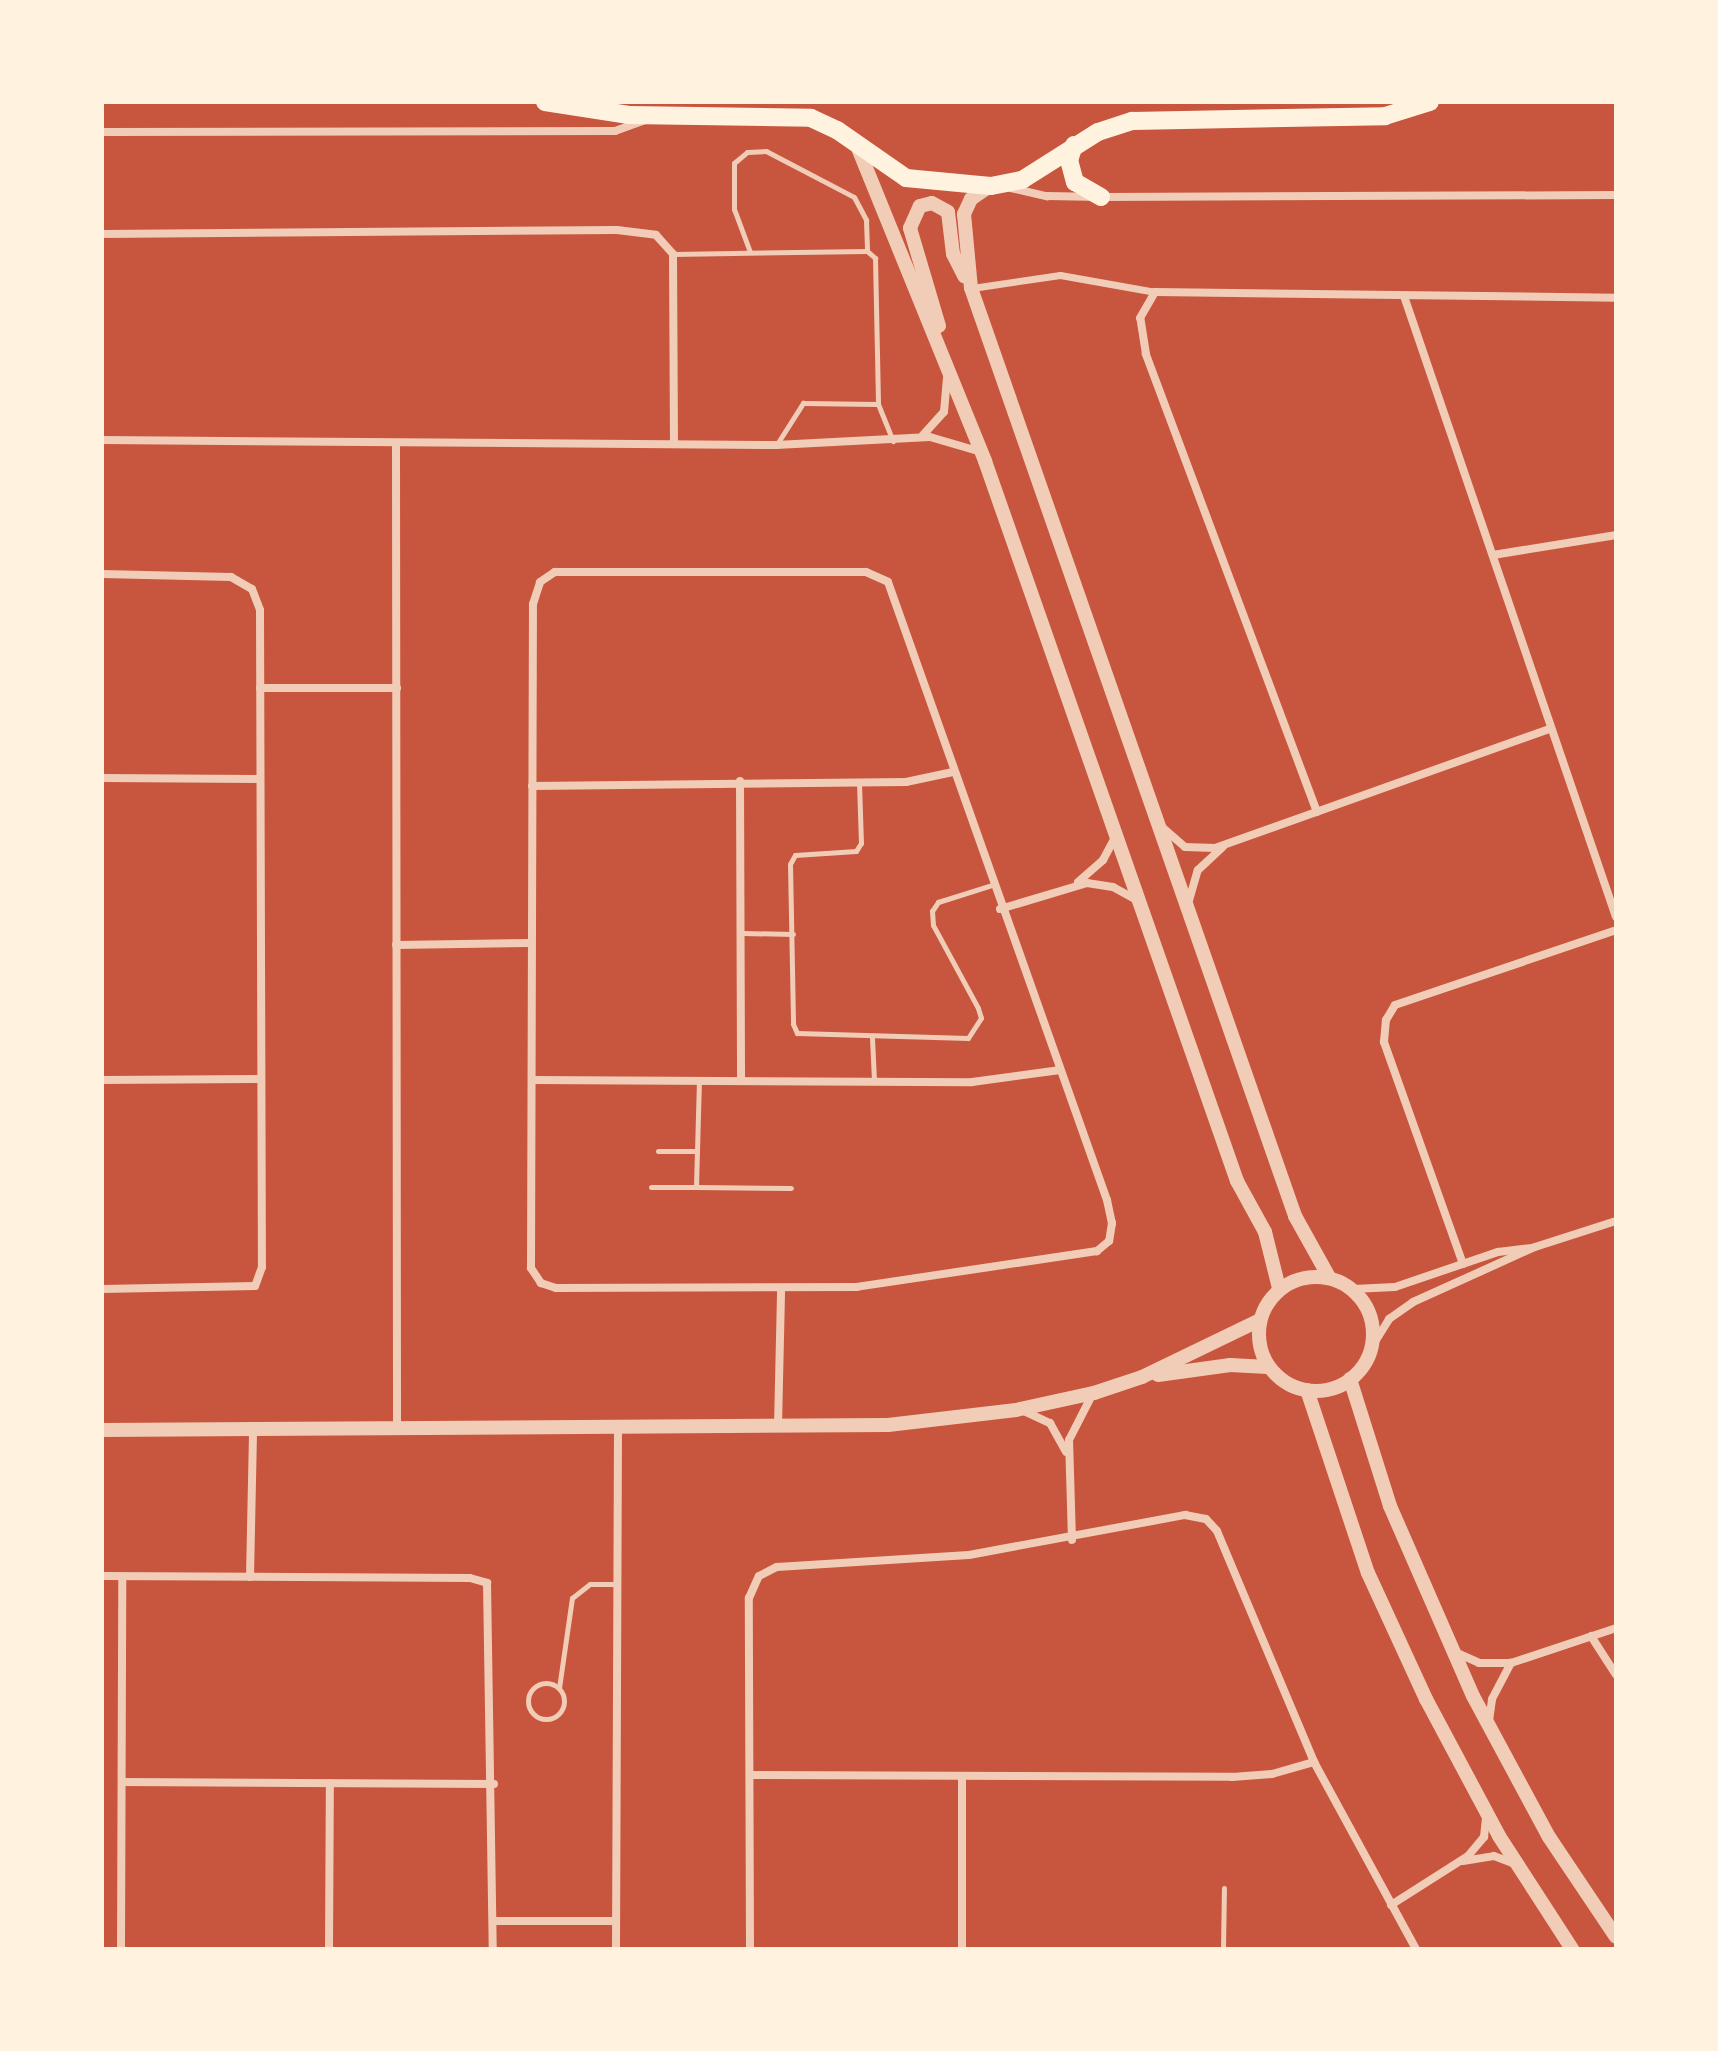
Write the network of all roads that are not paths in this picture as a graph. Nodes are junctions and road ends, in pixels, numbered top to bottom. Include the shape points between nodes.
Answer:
1 (545, 102) edge
2 (1430, 102) edge
3 (652, 115) junction
4 (102, 132) edge
5 (1074, 145) junction
6 (858, 148) junction
7 (996, 185) junction
8 (1616, 195) edge
9 (1101, 197) junction
10 (102, 234) edge
11 (867, 251) junction
12 (750, 252) junction
13 (673, 254) junction
14 (971, 288) junction
15 (1155, 292) junction
16 (1616, 298) edge
17 (1405, 299) junction
18 (945, 358) junction
19 (878, 404) junction
20 (919, 437) junction
21 (102, 440) edge
22 (893, 441) junction
23 (396, 443) junction
24 (674, 443) junction
25 (776, 445) junction
26 (981, 453) junction
27 (1616, 535) edge
28 (1493, 555) junction
29 (102, 574) edge
30 (260, 688) junction
31 (397, 688) junction
32 (1549, 729) junction
33 (953, 772) junction
34 (102, 778) edge
35 (260, 779) junction
36 (740, 781) junction
37 (859, 782) junction
38 (532, 786) junction
39 (1317, 812) junction
40 (1155, 818) junction
41 (1115, 837) junction
42 (1227, 844) junction
43 (992, 885) junction
44 (1073, 885) junction
45 (1136, 900) junction
46 (1000, 909) junction
47 (1187, 914) junction
48 (1616, 917) edge
49 (1616, 930) edge
50 (743, 933) junction
51 (793, 934) junction
52 (530, 943) junction
53 (396, 945) junction
54 (872, 1038) junction
55 (1060, 1070) junction
56 (741, 1078) junction
57 (260, 1079) junction
58 (699, 1079) junction
59 (102, 1080) edge
60 (532, 1080) junction
61 (874, 1082) junction
62 (658, 1151) dead end
63 (697, 1151) junction
64 (651, 1187) dead end
65 (696, 1187) junction
66 (791, 1188) dead end
67 (1616, 1221) edge
68 (1535, 1247) junction
69 (1463, 1264) junction
70 (1329, 1277) junction
71 (1279, 1288) junction
72 (102, 1289) edge
73 (1353, 1289) junction
74 (781, 1290) junction
75 (1260, 1320) junction
76 (1373, 1345) junction
77 (1268, 1367) junction
78 (1142, 1377) junction
79 (1350, 1379) junction
80 (1307, 1390) junction
81 (1094, 1393) junction
82 (1016, 1410) junction
83 (778, 1426) junction
84 (618, 1429) junction
85 (102, 1430) edge
86 (397, 1430) junction
87 (253, 1431) junction
88 (1069, 1459) junction
89 (1072, 1540) junction
90 (102, 1576) edge
91 (122, 1577) junction
92 (250, 1577) junction
93 (617, 1584) junction
94 (1616, 1628) edge
95 (1591, 1636) junction
96 (1449, 1645) junction
97 (1511, 1663) junction
98 (1616, 1675) edge
99 (559, 1688) junction
100 (1488, 1725) junction
101 (1314, 1762) junction
102 (751, 1775) junction
103 (962, 1777) junction
104 (122, 1782) junction
105 (330, 1783) junction
106 (494, 1784) junction
107 (1485, 1809) junction
108 (1459, 1863) junction
109 (1517, 1866) junction
110 (1224, 1888) dead end
111 (1391, 1905) junction
112 (493, 1921) junction
113 (615, 1921) junction
114 (1616, 1937) edge
115 (121, 1949) edge
116 (329, 1949) edge
117 (493, 1949) edge
118 (616, 1949) edge
119 (750, 1949) edge
120 (962, 1949) edge
121 (1223, 1949) edge
122 (1416, 1949) edge
123 (1572, 1949) edge

1 - 3 highway
2 - 5 highway via 1385,116 1132,121
3 - 4 street via 633,128 615,131
3 - 6 highway via 811,118
5 - 7 highway via 1031,175
5 - 9 highway via 1069,160 1075,182
6 - 7 highway via 893,172 920,182
6 - 18 street
7 - 9 street via 1036,195
7 - 14 street via 976,193 964,214
8 - 9 street
10 - 13 street via 634,231 663,238
11 - 12 lane
11 - 12 lane via 866,220 854,197 766,151 747,152 734,163 734,209
11 - 19 lane via 879,267
12 - 13 lane
13 - 24 street
14 - 15 street via 1060,275
14 - 18 street via 954,259 948,212 932,203 920,206 910,228
14 - 40 street
15 - 17 street
15 - 39 street via 1140,318 1140,336
16 - 17 street
17 - 28 street
18 - 20 street via 944,412
18 - 26 street
19 - 22 lane
19 - 25 lane via 803,403
20 - 22 street
20 - 26 street via 951,440
21 - 23 street
22 - 25 street
23 - 24 street
23 - 31 street
24 - 25 street
26 - 41 street
27 - 28 street
28 - 32 street
29 - 30 street via 231,577 252,589 260,610
30 - 31 street
30 - 35 street
31 - 53 street
32 - 39 street
32 - 48 street
33 - 37 street via 906,782
33 - 38 street via 888,582 866,572 555,572 540,582 533,604
33 - 43 street
34 - 35 street
35 - 57 street
36 - 37 street
36 - 38 street
36 - 50 street
37 - 51 lane via 861,843 856,851 795,855 790,864
38 - 52 street
39 - 42 street
40 - 42 street via 1185,847
40 - 47 street
41 - 44 street via 1103,860
41 - 45 street
42 - 47 street via 1198,870
43 - 46 street
43 - 54 lane via 938,902 932,911 933,925 978,1008 975,1033 960,1040
44 - 45 street via 1100,883
44 - 46 street
45 - 71 street via 1237,1181 1265,1232
46 - 55 street
47 - 70 street via 1295,1216
49 - 69 street via 1395,1005 1386,1020 1384,1042
50 - 51 lane
50 - 56 street
51 - 54 lane via 797,1033
52 - 53 street
52 - 60 street
53 - 86 street
54 - 61 lane
55 - 61 street via 1002,1080
55 - 74 street via 1112,1223 1109,1241 1097,1251 964,1274
56 - 58 street
56 - 61 street
57 - 59 street
57 - 72 street via 262,1267 255,1286
58 - 60 street
58 - 63 lane
60 - 74 street via 531,1268 541,1283 556,1288
62 - 63 lane
63 - 65 lane
64 - 65 lane
65 - 66 lane
67 - 68 street
68 - 69 street
68 - 76 street via 1400,1309
69 - 73 street via 1395,1287
70 - 71 street via 1303,1277
70 - 73 street
71 - 75 street
73 - 76 street via 1371,1319
74 - 83 street
75 - 77 street via 1259,1341
75 - 78 street
76 - 79 street
77 - 78 street via 1230,1365
77 - 80 street via 1284,1382
78 - 81 street
79 - 80 street via 1334,1388
79 - 96 street via 1385,1493
80 - 107 street via 1378,1595
81 - 82 street
81 - 88 street via 1075,1420
82 - 83 street via 888,1425
82 - 88 street via 1050,1423
83 - 84 street
84 - 86 street
84 - 93 street
85 - 87 street
86 - 87 street
87 - 92 street
88 - 89 street
89 - 101 street via 1185,1515 1206,1519 1217,1531
89 - 102 street via 969,1555 777,1567 759,1576 749,1598
90 - 91 street
91 - 92 street
91 - 104 street
92 - 106 street via 470,1578 487,1583
93 - 99 lane via 590,1584 572,1598
93 - 113 street
94 - 95 street
95 - 97 street
95 - 98 street
96 - 97 street via 1479,1663
96 - 100 street
97 - 100 street via 1492,1699
99 - 99 lane via 537,1685 528,1698 533,1713 555,1716 564,1703
100 - 114 street via 1549,1837
101 - 103 street via 1272,1774 1232,1777
101 - 111 street
102 - 103 street
102 - 119 street
103 - 120 street
104 - 105 street
104 - 115 street
105 - 106 street
105 - 116 street
106 - 112 street
107 - 108 street via 1484,1837
107 - 109 street
108 - 109 street via 1494,1856
108 - 111 street
109 - 123 street
110 - 121 lane
111 - 122 street
112 - 113 street
112 - 117 street
113 - 118 street

